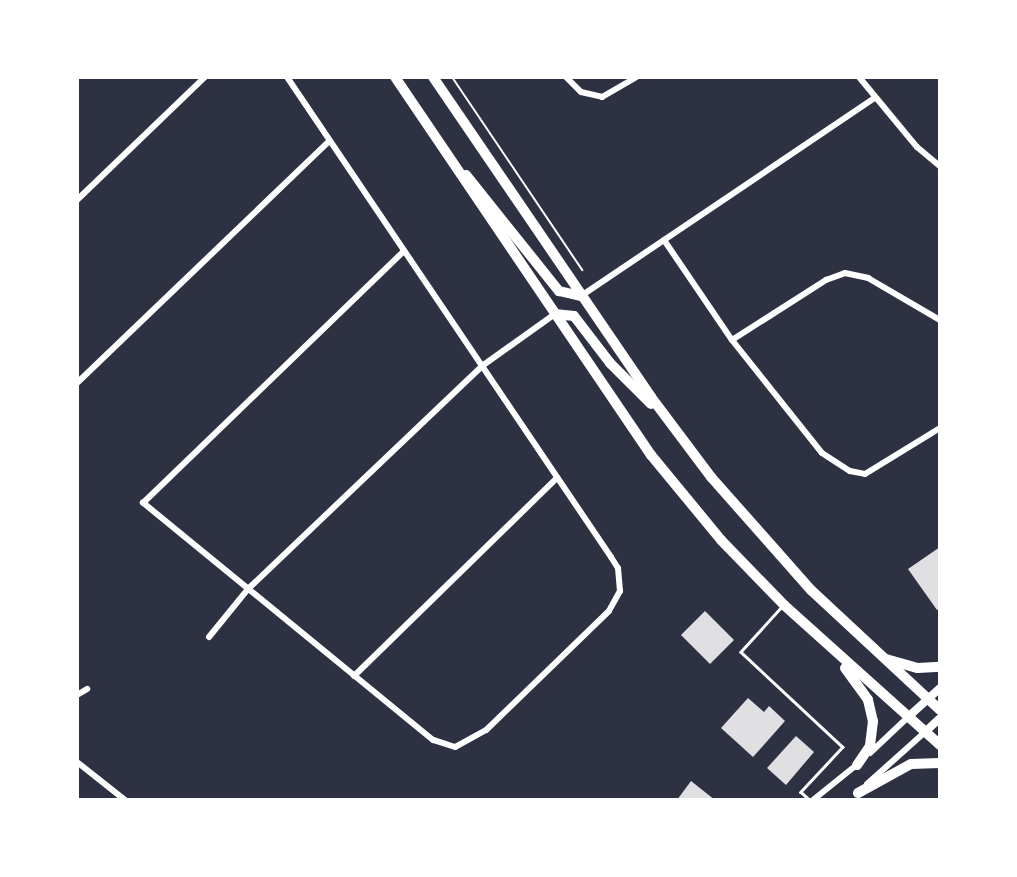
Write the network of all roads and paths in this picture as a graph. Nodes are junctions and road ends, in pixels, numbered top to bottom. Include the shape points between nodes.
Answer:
1 (205, 77) edge
2 (287, 77) edge
3 (395, 77) edge
4 (433, 77) edge
5 (452, 77) edge
6 (566, 77) edge
7 (636, 77) edge
8 (859, 77) edge
9 (874, 98) junction
10 (330, 141) junction
11 (453, 163) junction
12 (940, 166) edge
13 (77, 200) edge
14 (664, 240) junction
15 (404, 251) junction
16 (582, 270) dead end
17 (581, 296) junction
18 (555, 314) junction
19 (940, 320) edge
20 (732, 340) junction
21 (482, 366) junction
22 (77, 383) edge
23 (660, 411) junction
24 (940, 428) edge
25 (557, 478) junction
26 (248, 589) junction
27 (784, 605) junction
28 (209, 637) dead end
29 (831, 648) junction
30 (883, 658) junction
31 (940, 667) edge
32 (355, 676) junction
33 (940, 688) edge
34 (87, 689) dead end
35 (77, 695) edge
36 (928, 699) junction
37 (940, 709) edge
38 (906, 718) junction
39 (940, 718) edge
40 (924, 733) junction
41 (940, 745) edge
42 (77, 762) edge
43 (940, 763) edge
44 (857, 765) junction
45 (854, 796) edge
46 (125, 800) edge
47 (812, 800) edge

1 - 13 street
2 - 10 street
3 - 11 main road
4 - 17 main road
5 - 16 path
6 - 7 street via 581,92 602,97
8 - 9 street
9 - 12 street
9 - 14 street
10 - 15 street
10 - 22 street
11 - 17 main road via 491,201 559,291
11 - 18 main road
14 - 17 street
14 - 20 street
15 - 21 street
15 - 26 street via 143,503
17 - 23 main road
18 - 21 street
18 - 23 main road via 574,316 634,390
18 - 27 main road via 651,456
19 - 20 street via 868,278 845,273 826,280
20 - 24 street via 822,453 850,471 865,474 878,470
21 - 25 street
21 - 26 street
23 - 30 main road via 759,533
25 - 32 street
25 - 32 street via 618,568 617,602 600,620 486,730 455,747 433,740
26 - 28 street
26 - 32 street
27 - 29 main road
27 - 47 lane via 741,652 843,747 801,792
29 - 38 main road
29 - 44 main road via 872,710 872,738
30 - 31 main road via 918,668
30 - 36 main road
33 - 36 street
34 - 35 street
36 - 37 main road
36 - 38 street
38 - 40 main road
38 - 44 street
39 - 40 street
40 - 41 main road
40 - 45 street
42 - 46 street
43 - 45 main road via 911,764
44 - 47 street

